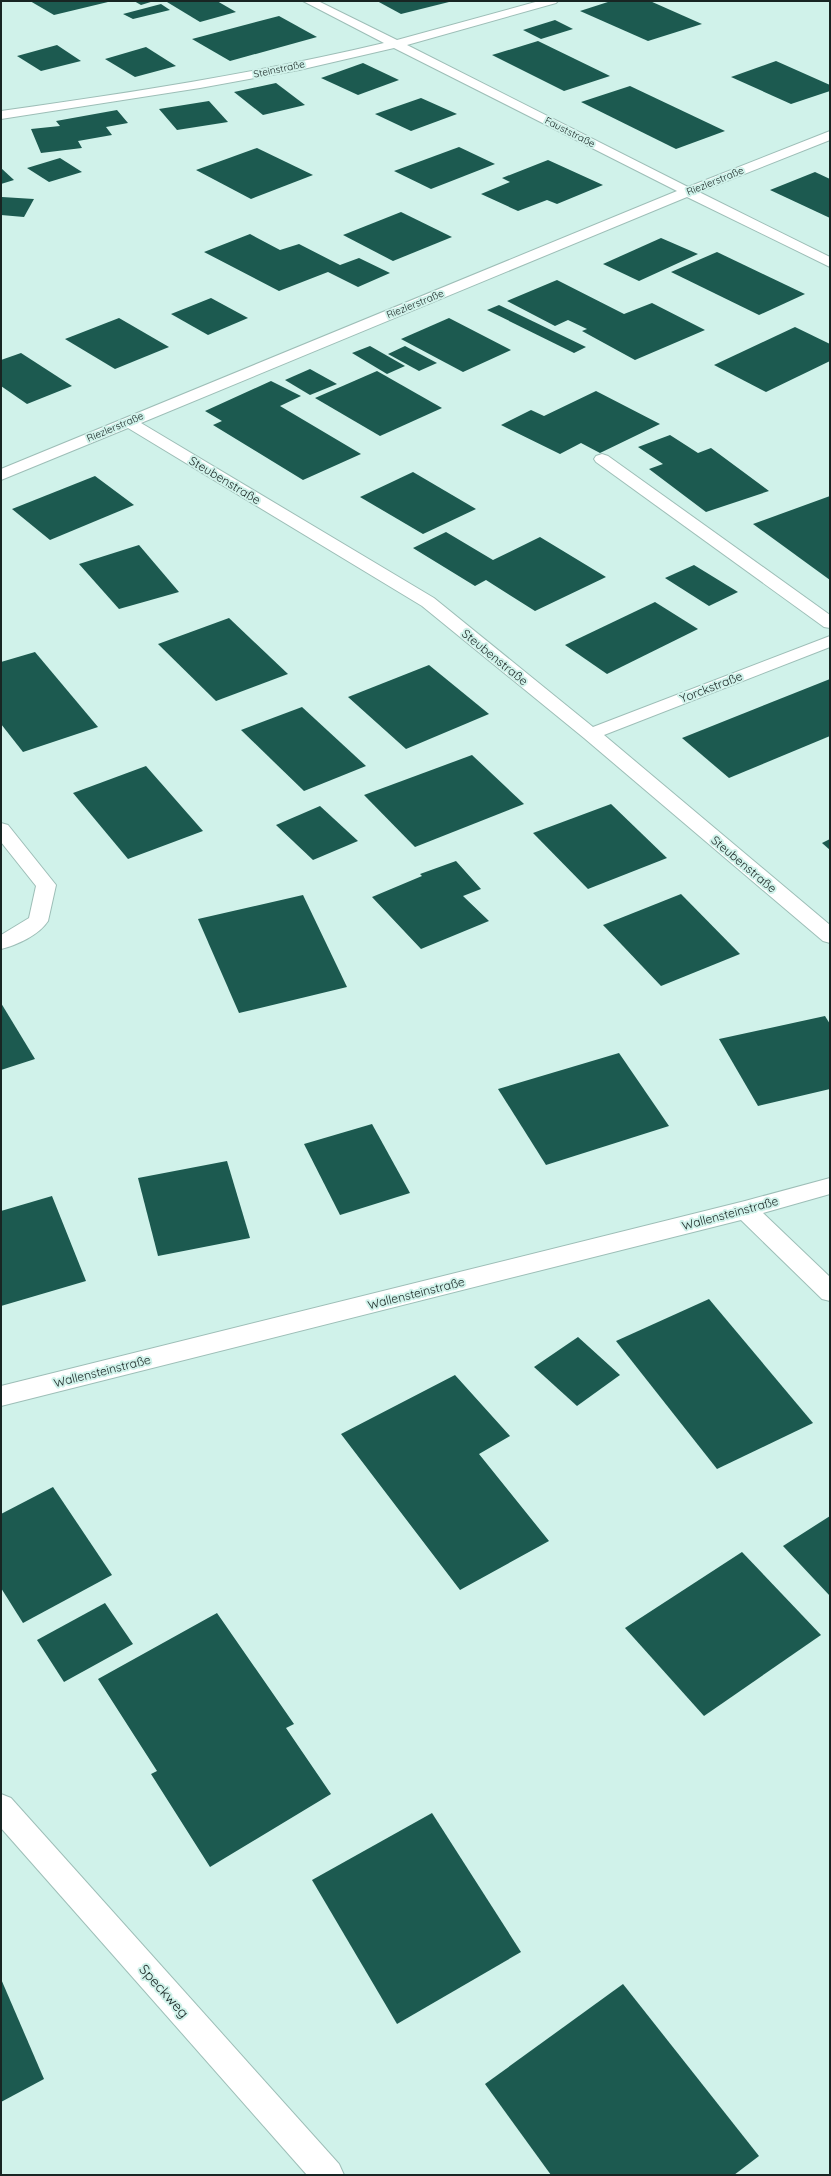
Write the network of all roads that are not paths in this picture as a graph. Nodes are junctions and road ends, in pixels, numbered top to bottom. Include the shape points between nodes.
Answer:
1 (309, 1) edge
2 (552, 1) edge
3 (396, 45) junction
4 (1, 115) edge
5 (830, 135) edge
6 (689, 191) junction
7 (830, 262) edge
8 (128, 422) junction
9 (602, 460) dead end
10 (1, 475) edge
11 (830, 623) edge
12 (830, 641) edge
13 (591, 734) junction
14 (1, 829) edge
15 (830, 936) edge
16 (1, 942) edge
17 (830, 1186) edge
18 (745, 1210) junction
19 (830, 1292) edge
20 (1, 1396) edge
21 (1, 1807) edge
22 (328, 2175) edge

1 - 3 street, Fauststraße
2 - 3 street, Steinstraße
3 - 4 street, Steinstraße via 253,75
3 - 6 street, Fauststraße
5 - 6 street, Riezlerstraße
6 - 7 street, Fauststraße
6 - 8 street, Riezlerstraße
8 - 10 street, Riezlerstraße
8 - 13 street, Steubenstraße via 428,602
9 - 11 street
12 - 13 street, Yorckstraße
13 - 15 street, Steubenstraße
14 - 16 street via 46,885 38,921
17 - 18 street, Wallensteinstraße
18 - 19 street
18 - 20 street, Wallensteinstraße
21 - 22 street, Speckweg

